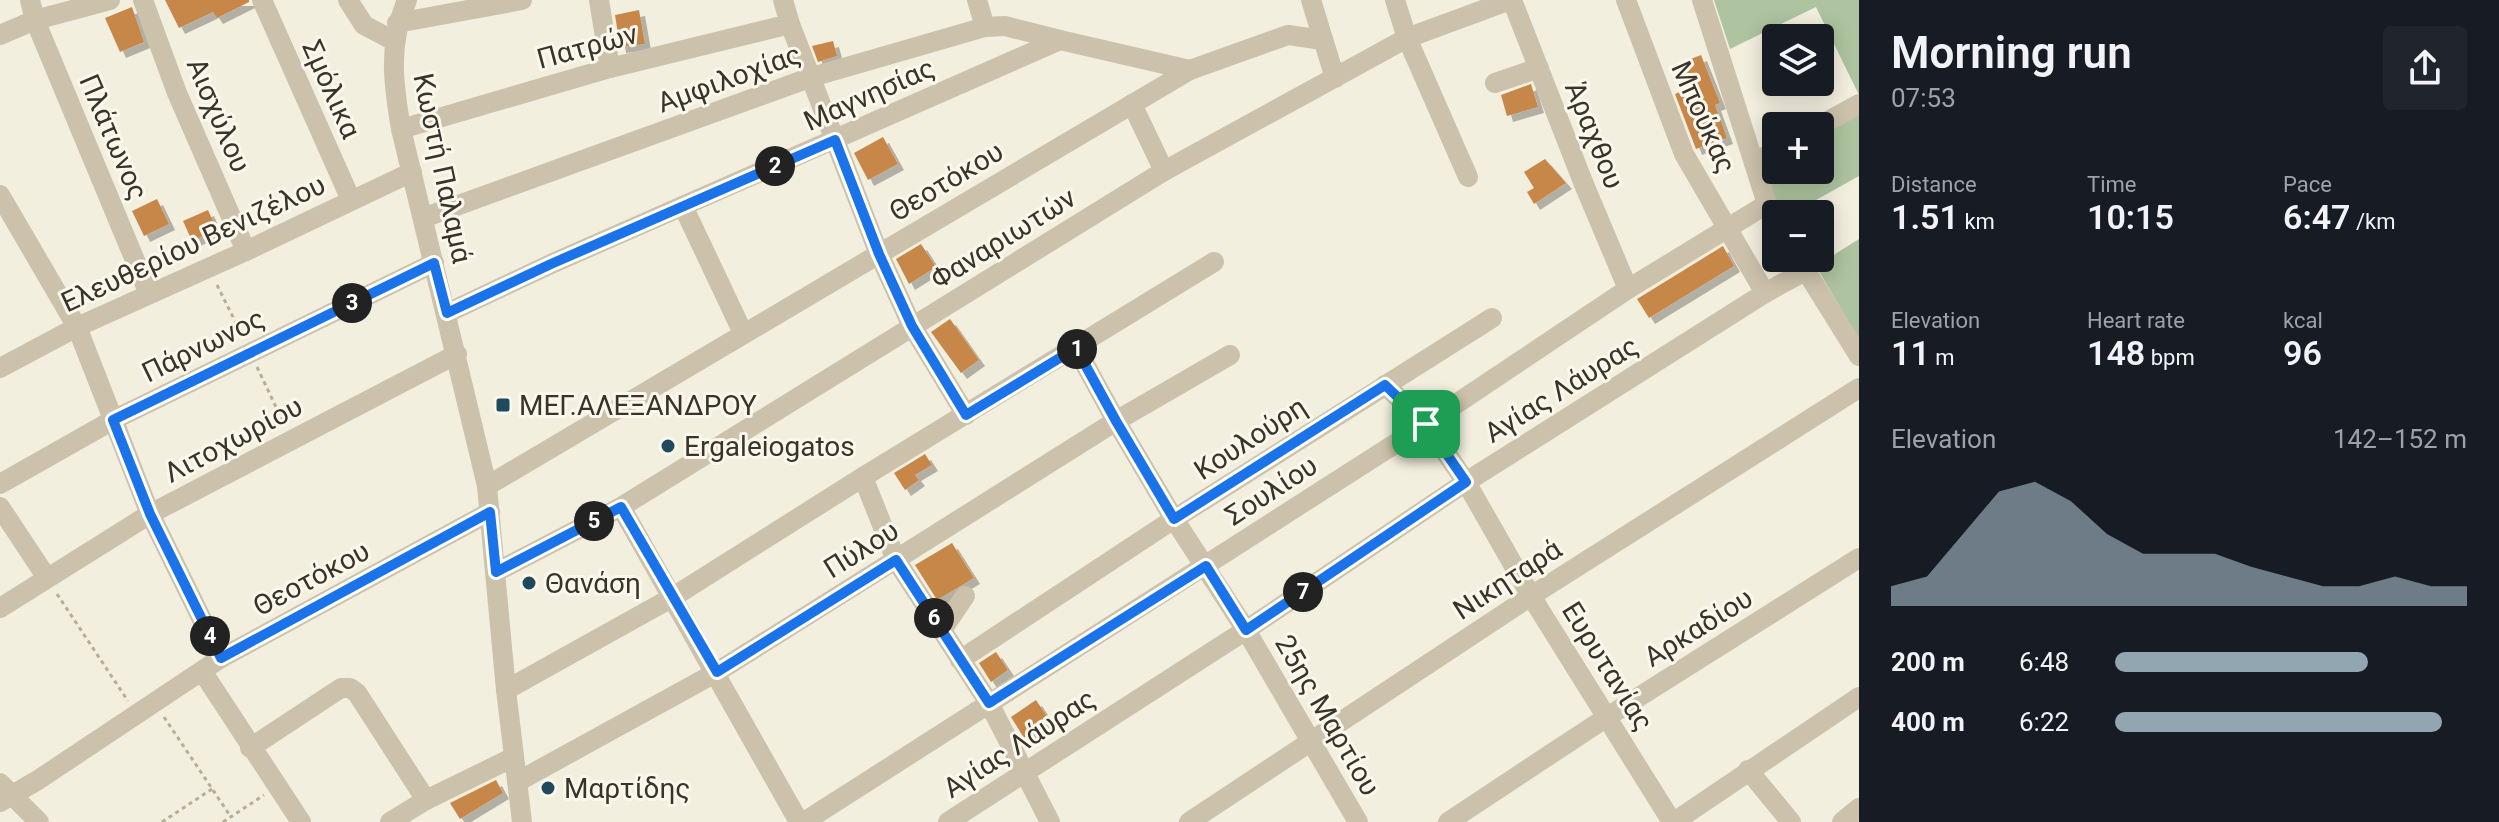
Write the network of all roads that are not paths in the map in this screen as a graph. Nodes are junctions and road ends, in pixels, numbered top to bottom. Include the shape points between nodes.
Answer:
1 (110, 0) edge
2 (143, 0) edge
3 (262, 0) edge
4 (348, 0) edge
5 (407, 0) edge
6 (522, 0) edge
7 (599, 0) edge
8 (783, 0) edge
9 (977, 0) edge
10 (1311, 0) edge
11 (1395, 0) edge
12 (1511, 0) edge
13 (1626, 0) edge
14 (1702, 0) edge
15 (33, 10) edge
16 (790, 24) junction
17 (985, 27) junction
18 (396, 32) junction
19 (0, 35) edge
20 (1407, 38) junction
21 (1060, 40) junction
22 (1323, 40) junction
23 (610, 68) junction
24 (1539, 68) junction
25 (1190, 70) junction
26 (812, 77) junction
27 (1335, 78) junction
28 (1495, 83) dead end
29 (1132, 104) junction
30 (1850, 109) edge
31 (1859, 125) edge
32 (401, 129) junction
33 (835, 140) junction
34 (1762, 158) edge
35 (1754, 163) junction
36 (1164, 171) junction
37 (412, 172) junction
38 (1468, 177) dead end
39 (0, 195) edge
40 (351, 200) junction
41 (1768, 200) edge
42 (683, 206) junction
43 (1762, 215) edge
44 (423, 218) junction
45 (1728, 227) junction
46 (246, 251) junction
47 (879, 254) junction
48 (1214, 262) dead end
49 (434, 263) junction
50 (1792, 272) edge
51 (1807, 272) edge
52 (1628, 289) junction
53 (1765, 293) junction
54 (149, 294) junction
55 (447, 313) junction
56 (1492, 318) dead end
57 (912, 326) junction
58 (77, 327) junction
59 (743, 333) junction
60 (1076, 348) junction
61 (457, 354) junction
62 (1230, 355) dead end
63 (1859, 356) edge
64 (0, 368) edge
65 (1385, 385) junction
66 (1859, 388) edge
67 (966, 415) junction
68 (113, 420) junction
69 (1116, 421) junction
70 (1426, 424) junction
71 (863, 477) junction
72 (1466, 482) junction
73 (0, 484) edge
74 (487, 486) junction
75 (0, 507) edge
76 (621, 507) junction
77 (490, 512) junction
78 (150, 514) junction
79 (1174, 519) junction
80 (1859, 558) edge
81 (896, 560) junction
82 (1206, 566) junction
83 (496, 572) junction
84 (47, 578) junction
85 (965, 596) dead end
86 (1531, 596) junction
87 (673, 597) junction
88 (0, 608) edge
89 (942, 630) junction
90 (1246, 630) junction
91 (221, 658) junction
92 (960, 660) junction
93 (202, 671) junction
94 (717, 672) junction
95 (506, 690) junction
96 (1859, 697) edge
97 (989, 703) junction
98 (1607, 717) junction
99 (1312, 743) junction
100 (250, 748) junction
101 (514, 757) junction
102 (1748, 770) junction
103 (1026, 772) junction
104 (517, 782) junction
105 (4, 794) edge
106 (426, 800) junction
107 (1859, 808) edge
108 (39, 822) edge
109 (301, 822) edge
110 (390, 822) edge
111 (522, 822) edge
112 (802, 822) edge
113 (948, 822) edge
114 (1050, 822) edge
115 (1189, 822) edge
116 (1358, 822) edge
117 (1448, 822) edge
118 (1673, 822) edge
119 (1791, 822) edge
120 (1842, 822) edge

1 - 15 street
2 - 46 street, Αισχύλου
3 - 40 street, Σμόλικα
4 - 18 street via 364,25
5 - 18 street, Κωστή Παλαμά
6 - 18 street
7 - 23 street
8 - 16 street
9 - 17 street
10 - 22 street
11 - 20 street
12 - 20 street, Φαναριωτών
12 - 24 street, Άραχθου
13 - 45 street, Μπούκας via 1684,154
14 - 35 street
15 - 19 street
15 - 54 street, Πλάτωνος
16 - 23 street, Πατρών
16 - 26 street
17 - 21 street, Αμφιλοχίας via 1005,26
17 - 26 street, Αμφιλοχίας
18 - 32 street, Κωστή Παλαμά via 395,95
20 - 27 street, Φαναριωτών
20 - 38 street
21 - 25 street
21 - 33 street, Μαγνησίας
22 - 25 street, Θεοτόκου via 1288,35
22 - 27 street
23 - 32 street, Πατρών
24 - 28 street
24 - 52 street, Άραχθου
25 - 29 street, Θεοτόκου
26 - 33 street
26 - 44 street, Αμφιλοχίας
27 - 36 street, Φαναριωτών
29 - 36 street
29 - 47 street, Θεοτόκου
30 - 31 street
32 - 37 street, Κωστή Παλαμά
33 - 42 street, Μαγνησίας
33 - 47 street
34 - 35 street
35 - 41 street
36 - 57 street, Φαναριωτών
37 - 40 street, Ελευθερίου Βενιζέλου
37 - 44 street, Κωστή Παλαμά
39 - 58 street
40 - 46 street, Ελευθερίου Βενιζέλου
42 - 55 street, Μαγνησίας
42 - 59 street
43 - 45 street, Σουλίου
44 - 49 street, Κωστή Παλαμά
45 - 52 street, Σουλίου
45 - 53 street, Μπούκας
46 - 54 street, Ελευθερίου Βενιζέλου
47 - 57 street
47 - 59 street, Θεοτόκου
48 - 60 street
49 - 55 street, Κωστή Παλαμά
49 - 68 street, Πάρνωνος
50 - 53 street, Αγίας Λάυρας
51 - 63 street
52 - 70 street, Σουλίου
53 - 72 street, Αγίας Λάυρας
54 - 58 street, Ελευθερίου Βενιζέλου
55 - 61 street, Κωστή Παλαμά
56 - 65 street, Κουλούρη
57 - 67 street
57 - 76 street, Φαναριωτών
58 - 64 street, Ελευθερίου Βενιζέλου
58 - 68 street
59 - 74 street, Θεοτόκου
60 - 67 street
60 - 69 street, 25ης Μαρτίου
61 - 74 street, Κωστή Παλαμά
61 - 78 street, Λιτοχωρίου
62 - 69 street, Πύλου
65 - 70 street, Ευρυτανίας
65 - 79 street, Κουλούρη
66 - 86 street, Νικηταρά
67 - 71 street
68 - 73 street, Πάρνωνος
68 - 78 street
69 - 79 street, 25ης Μαρτίου
69 - 81 street, Πύλου
70 - 72 street, Ευρυτανίας
70 - 82 street, Σουλίου
71 - 81 street
71 - 87 street
72 - 86 street, Ευρυτανίας
72 - 90 street, Αγίας Λάυρας
74 - 77 street, Κωστή Παλαμά
75 - 84 street
76 - 83 street, Φαναριωτών
76 - 87 street
77 - 83 street, Κωστή Παλαμά
77 - 91 street, Θεοτόκου
78 - 84 street, Λιτοχωρίου
78 - 91 street
79 - 82 street, 25ης Μαρτίου
79 - 92 street, Κουλούρη
80 - 98 street, Αρκαδίου
81 - 89 street
81 - 94 street, Πύλου
82 - 90 street, 25ης Μαρτίου
82 - 97 street, Σουλίου
83 - 95 street, Κωστή Παλαμά
84 - 88 street, Λιτοχωρίου
85 - 89 street
86 - 98 street, Ευρυτανίας
86 - 99 street, Νικηταρά
87 - 94 street
87 - 95 street
89 - 92 street
90 - 99 street, 25ης Μαρτίου
90 - 103 street, Αγίας Λάυρας
91 - 93 street, Θεοτόκου
92 - 97 street
93 - 100 street
93 - 105 street, Θεοτόκου
94 - 104 street, Πύλου
94 - 112 street
95 - 101 street, Κωστή Παλαμά
96 - 102 street
97 - 103 street
97 - 112 street, Σουλίου
98 - 117 street, Αρκαδίου
98 - 118 street, Ευρυτανίας
99 - 115 street, Νικηταρά
99 - 116 street, 25ης Μαρτίου
100 - 106 street via 341,688 350,688
100 - 109 street
101 - 104 street, Κωστή Παλαμά
101 - 106 street
102 - 118 street
102 - 119 street
103 - 113 street, Αγίας Λάυρας
103 - 114 street
104 - 111 street, Κωστή Παλαμά
105 - 108 street
106 - 110 street
107 - 120 street

